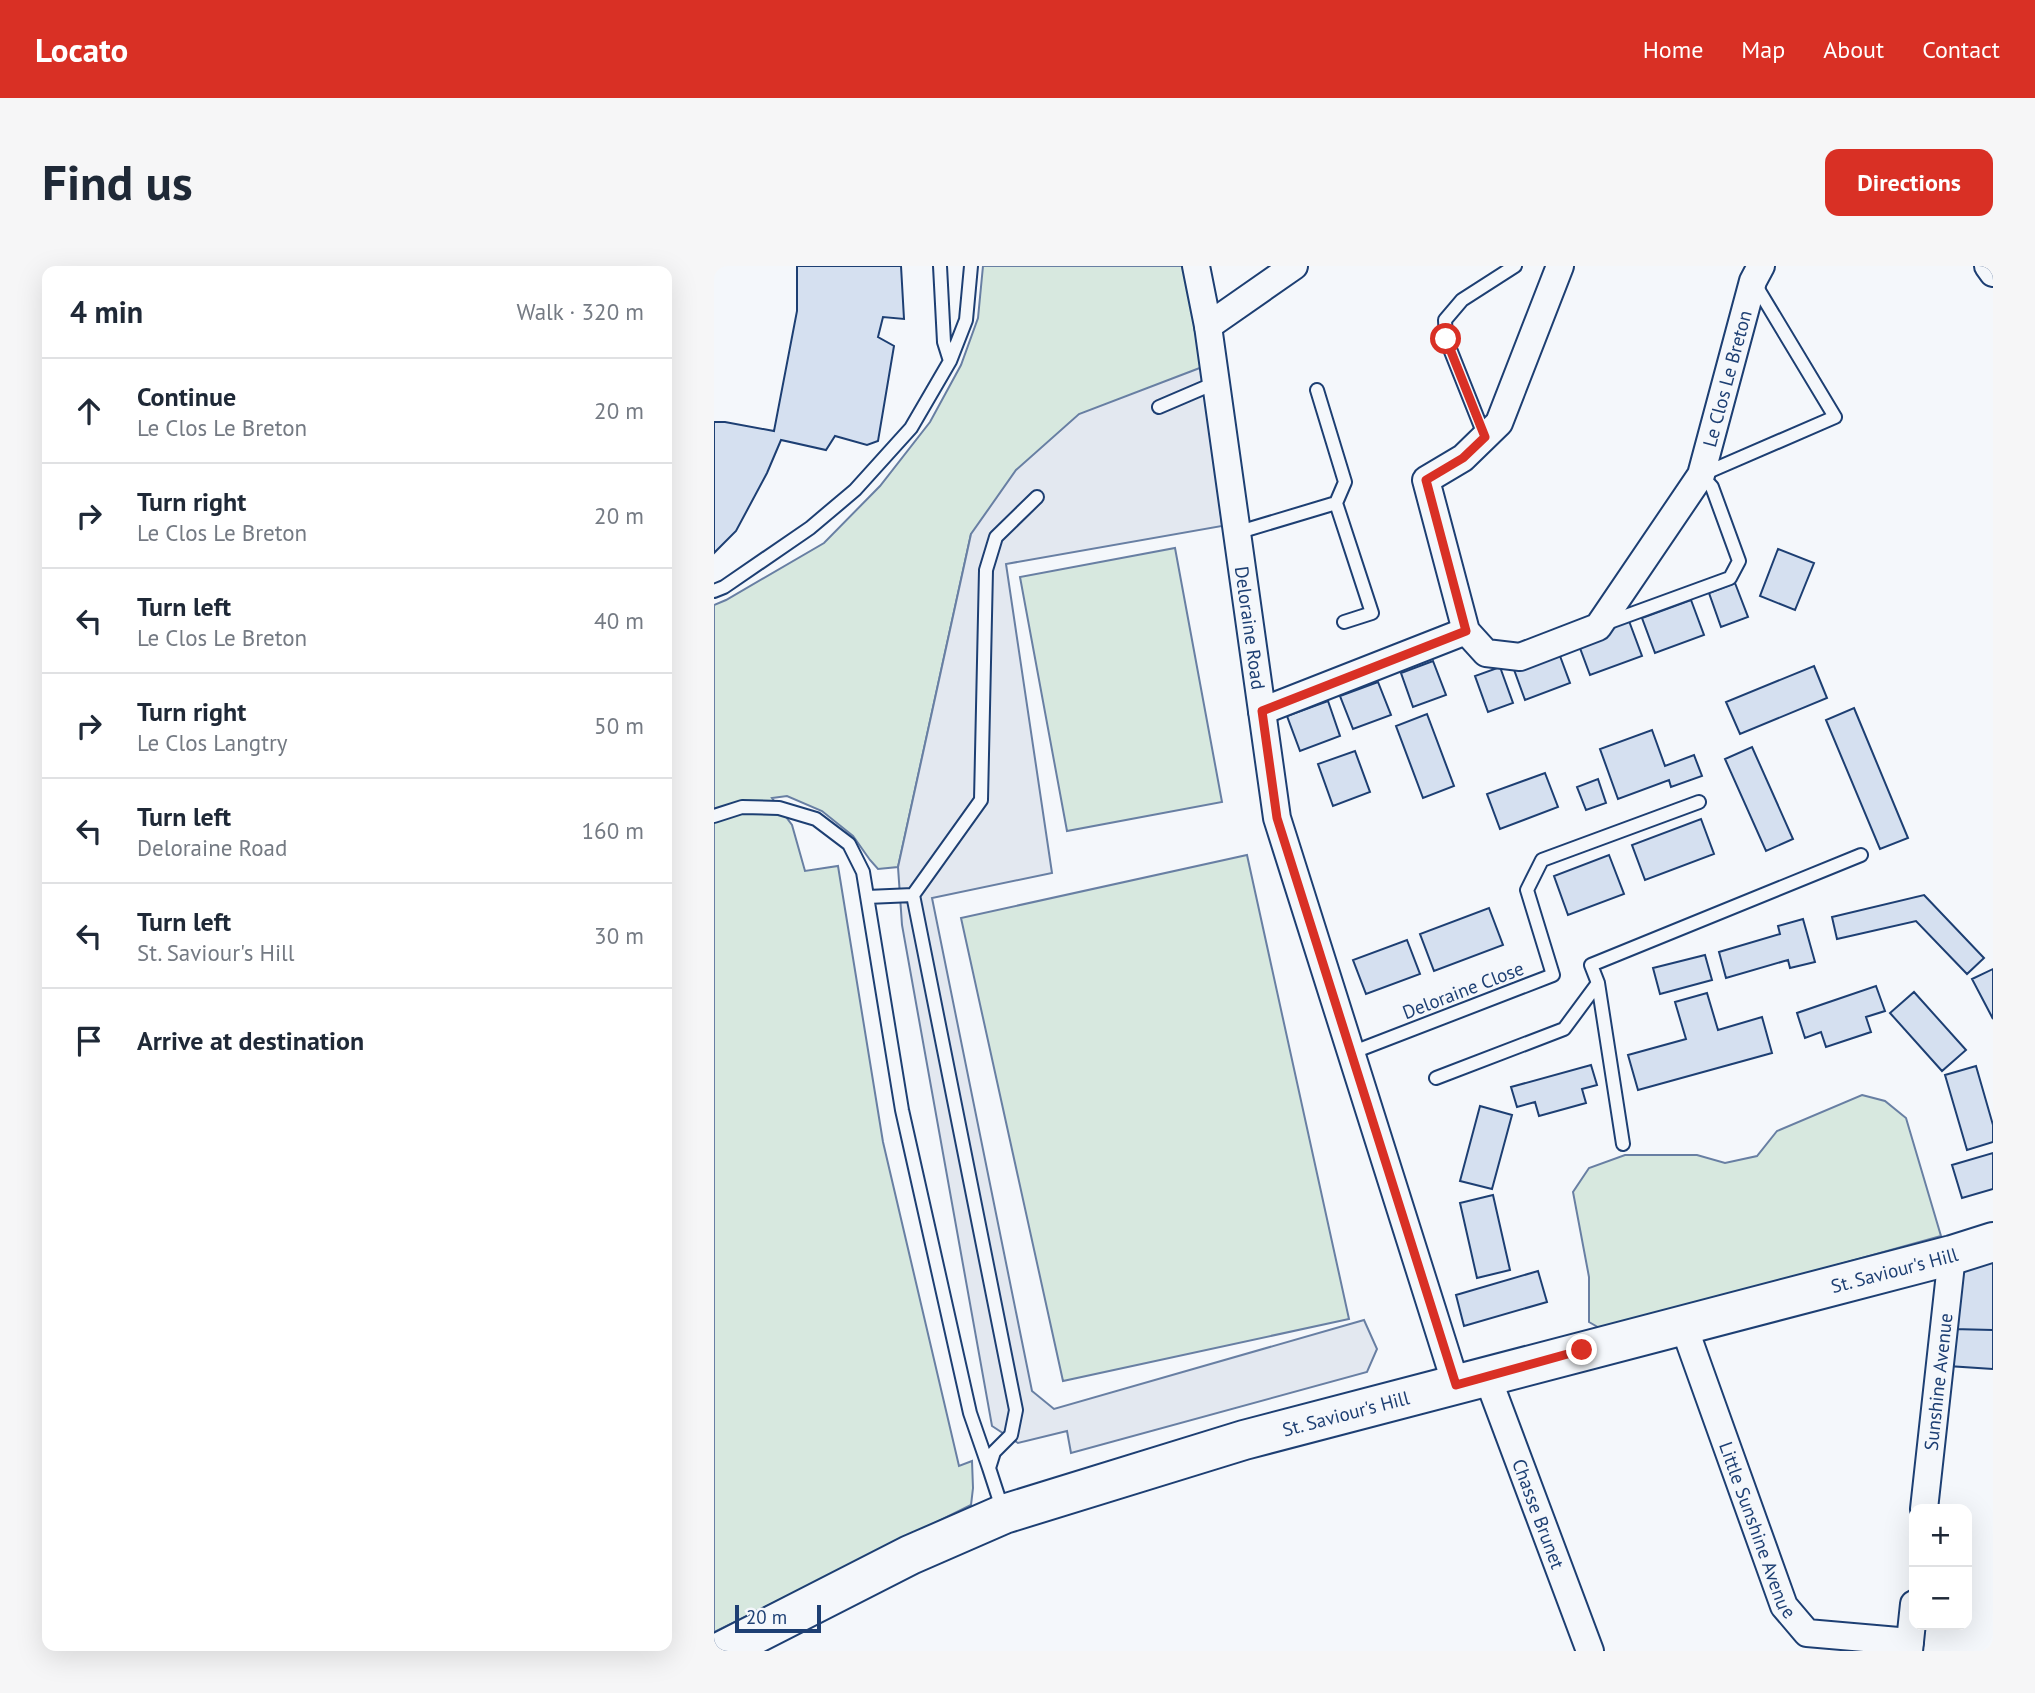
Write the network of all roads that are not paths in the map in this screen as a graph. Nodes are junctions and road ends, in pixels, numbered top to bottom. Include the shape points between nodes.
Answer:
1 (940, 266) edge
2 (971, 266) edge
3 (1196, 266) edge
4 (1294, 266) edge
5 (1515, 266) edge
6 (1560, 266) edge
7 (1988, 266) edge
8 (1993, 273) edge
9 (1757, 274) edge
10 (1208, 326) junction
11 (950, 361) junction
12 (1215, 383) junction
13 (1317, 390) dead end
14 (1159, 407) dead end
15 (1485, 437) junction
16 (1701, 475) junction
17 (1037, 497) dead end
18 (1336, 503) junction
19 (1236, 533) junction
20 (714, 591) edge
21 (1344, 622) dead end
22 (1598, 627) junction
23 (1466, 631) junction
24 (1262, 711) junction
25 (1699, 802) dead end
26 (714, 816) edge
27 (1861, 855) dead end
28 (913, 895) junction
29 (867, 897) junction
30 (1598, 983) junction
31 (1352, 1053) junction
32 (1436, 1078) dead end
33 (1623, 1144) dead end
34 (1993, 1242) edge
35 (1952, 1255) junction
36 (1683, 1324) junction
37 (1471, 1381) junction
38 (989, 1468) junction
39 (1925, 1504) edge
40 (1004, 1514) junction
41 (1910, 1646) edge
42 (722, 1651) edge
43 (1590, 1651) edge

1 - 11 lane via 944,342
2 - 11 lane via 967,320
3 - 10 street, Deloraine Road
4 - 10 street
5 - 15 lane via 1462,300 1445,320 1446,339
6 - 15 street via 1499,423
7 - 8 street
9 - 16 street, Le Clos Le Breton
9 - 16 lane, Le Clos Le Breton via 1835,417
10 - 12 street, Deloraine Road
11 - 20 lane via 911,428 855,490 810,528
12 - 14 lane
12 - 19 street, Deloraine Road
13 - 18 lane via 1345,482
15 - 23 street via 1463,458 1426,480
16 - 22 street, Le Clos Le Breton
16 - 22 lane via 1712,487 1739,561 1730,579
17 - 28 lane via 996,537 986,570 981,800
18 - 19 lane
18 - 21 lane via 1372,613
19 - 24 street, Deloraine Road
22 - 23 street via 1520,657 1486,653
23 - 24 street
24 - 31 street, Deloraine Road via 1277,818
25 - 31 lane, Deloraine Close via 1542,860 1527,890 1553,975
26 - 29 lane via 742,807 779,808 816,819 849,844 863,872
27 - 30 lane via 1591,965
28 - 29 lane
28 - 38 lane via 1016,1410 1011,1434 994,1452
29 - 38 lane via 902,1110 970,1413
30 - 32 lane via 1564,1029
30 - 33 lane
31 - 37 street, Deloraine Road
34 - 35 main road, St. Saviour's Hill
35 - 36 main road, St. Saviour's Hill
35 - 39 street, Sunshine Avenue
36 - 37 main road, St. Saviour's Hill
36 - 41 street, Little Sunshine Avenue via 1784,1606 1807,1633
37 - 40 main road, St. Saviour's Hill via 1210,1450
37 - 43 street, Chasse Brunet
38 - 40 lane
40 - 42 main road, St. Saviour's Hill via 910,1555

